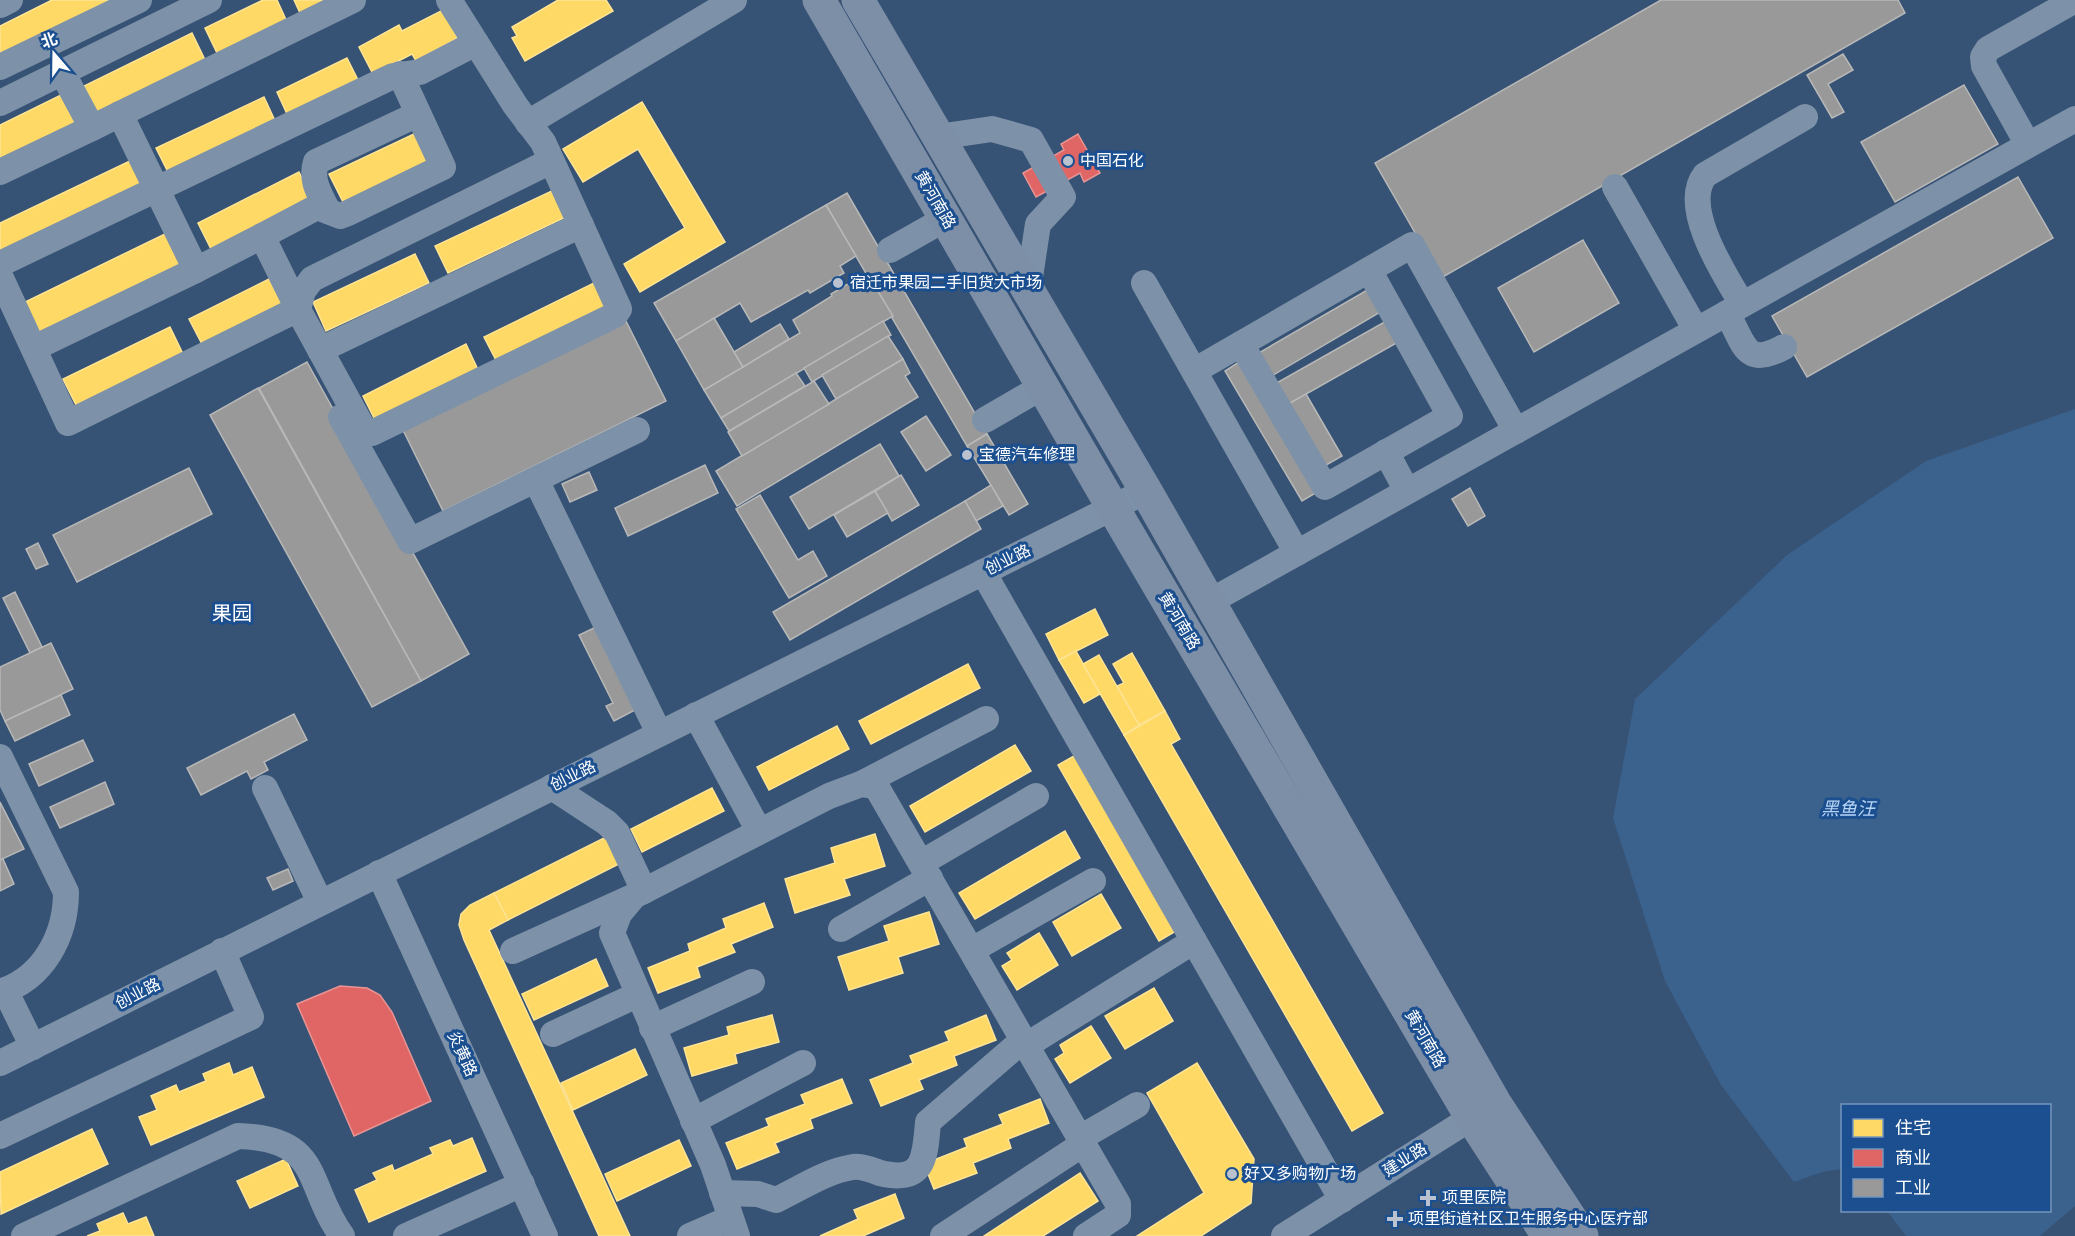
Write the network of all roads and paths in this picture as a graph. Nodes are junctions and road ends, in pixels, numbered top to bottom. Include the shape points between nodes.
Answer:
1 (10, 0) edge
2 (139, 0) edge
3 (209, 0) edge
4 (352, 0) edge
5 (449, 0) edge
6 (734, 0) edge
7 (819, 0) edge
8 (858, 0) edge
9 (2075, 0) edge
10 (0, 5) edge
11 (476, 43) junction
12 (0, 67) edge
13 (62, 72) junction
14 (400, 74) junction
15 (0, 103) edge
16 (120, 114) junction
17 (418, 114) junction
18 (1805, 117) dead end
19 (2075, 119) edge
20 (528, 123) junction
21 (92, 128) junction
22 (938, 137) junction
23 (2028, 145) junction
24 (551, 161) junction
25 (0, 172) edge
26 (1615, 187) dead end
27 (157, 190) junction
28 (328, 211) junction
29 (945, 219) junction
30 (581, 225) junction
31 (262, 236) junction
32 (890, 250) dead end
33 (0, 264) edge
34 (196, 270) junction
35 (1369, 270) junction
36 (0, 276) edge
37 (1144, 283) dead end
38 (1028, 290) junction
39 (298, 309) junction
40 (1735, 309) junction
41 (1696, 330) junction
42 (1241, 344) junction
43 (1784, 347) dead end
44 (33, 348) junction
45 (312, 350) junction
46 (1194, 371) junction
47 (1042, 387) junction
48 (985, 420) dead end
49 (637, 430) dead end
50 (1516, 431) junction
51 (1386, 452) junction
52 (536, 480) junction
53 (1146, 491) junction
54 (1407, 491) junction
55 (1113, 508) junction
56 (1298, 553) junction
57 (983, 572) junction
58 (1209, 602) junction
59 (696, 715) junction
60 (986, 719) dead end
61 (659, 733) junction
62 (0, 757) edge
63 (861, 784) junction
64 (552, 787) junction
65 (265, 788) dead end
66 (1036, 796) dead end
67 (759, 831) junction
68 (925, 870) junction
69 (379, 873) junction
70 (1093, 881) dead end
71 (639, 894) junction
72 (320, 902) junction
73 (841, 929) dead end
74 (1194, 941) junction
75 (972, 950) junction
76 (222, 951) junction
77 (513, 951) dead end
78 (752, 982) dead end
79 (2, 991) edge
80 (637, 995) junction
81 (652, 1028) junction
82 (553, 1034) dead end
83 (1025, 1042) junction
84 (33, 1047) junction
85 (0, 1063) edge
86 (803, 1063) dead end
87 (1137, 1105) dead end
88 (1483, 1110) junction
89 (693, 1121) junction
90 (0, 1136) edge
91 (1082, 1141) junction
92 (522, 1184) junction
93 (722, 1193) junction
94 (1341, 1200) junction
95 (733, 1227) edge
96 (24, 1236) edge
97 (342, 1236) edge
98 (406, 1236) edge
99 (545, 1236) edge
100 (690, 1236) edge
101 (942, 1236) edge
102 (1086, 1236) edge
103 (1284, 1236) edge
104 (1548, 1236) edge
105 (1582, 1236) edge

1 - 10 street
2 - 12 street
3 - 13 street
4 - 16 street
5 - 11 street
6 - 20 street
7 - 29 main road, 黄河南路
8 - 22 main road, 黄河南路
9 - 23 street via 1988,49 1983,57 1984,66
11 - 14 street via 420,72
11 - 20 street
13 - 15 street
13 - 21 street
14 - 17 street
14 - 27 street
16 - 21 street
16 - 27 street
17 - 28 street via 316,162 312,174
17 - 28 street via 443,167 348,213 340,216
18 - 40 street via 1699,183 1698,209
19 - 23 street
20 - 24 street
21 - 25 street
22 - 38 main road, 黄河南路
22 - 38 street via 992,129 1031,140 1063,197 1038,224
23 - 40 street
24 - 30 street
24 - 39 street via 312,279 303,291
26 - 41 street
27 - 33 street
27 - 34 street
28 - 31 street via 317,207
29 - 32 street
29 - 47 main road, 黄河南路
30 - 45 street
30 - 45 street via 620,309 615,315 372,433 364,430
31 - 34 street
31 - 39 street
34 - 44 street
35 - 42 street
35 - 50 street via 1412,245
35 - 51 street via 1450,416
36 - 44 street
37 - 46 street
38 - 53 main road, 黄河南路
39 - 44 street via 68,423
39 - 45 street
40 - 41 street
40 - 43 street via 1749,352 1766,357
41 - 50 street
42 - 46 street
42 - 51 street via 1324,487
45 - 52 street via 410,541
46 - 56 street
47 - 48 street
47 - 55 main road, 黄河南路
49 - 52 street
50 - 54 street
51 - 54 street
52 - 61 street
53 - 55 street, 创业路
53 - 58 main road, 黄河南路
54 - 56 street
55 - 57 street, 创业路
55 - 88 main road, 黄河南路
56 - 58 street
57 - 59 street, 创业路
57 - 74 street
58 - 88 main road, 黄河南路
59 - 61 street, 创业路
59 - 67 street
60 - 63 street
61 - 64 street, 创业路
62 - 79 street via 66,892 66,913 56,943 43,963
63 - 67 street
63 - 68 street via 876,786
64 - 69 street, 创业路
64 - 71 street via 617,833
65 - 72 street
66 - 68 street
67 - 71 street
68 - 73 street
68 - 75 street
69 - 72 street, 创业路
69 - 92 street, 炎黄路
70 - 75 street
71 - 77 street
71 - 80 street via 619,914 612,933
72 - 76 street, 创业路
74 - 83 street
74 - 94 street
75 - 83 street
76 - 84 street, 创业路
76 - 90 street via 251,1017
78 - 81 street
79 - 84 street
80 - 81 street
80 - 82 street
81 - 89 street
83 - 91 street
83 - 93 street via 927,1122 926,1151 915,1172 896,1177 857,1167 836,1170 776,1200 758,1194
84 - 85 street, 创业路
86 - 89 street
87 - 91 street
88 - 94 street, 建业路
88 - 104 main road, 黄河南路
88 - 105 main road, 黄河南路
89 - 93 street
91 - 101 street
91 - 102 street via 1118,1204 1118,1215
92 - 98 street
92 - 99 street, 炎黄路
93 - 95 street
94 - 103 street, 建业路
95 - 100 street
96 - 97 street via 238,1136 261,1136 287,1146 308,1166

